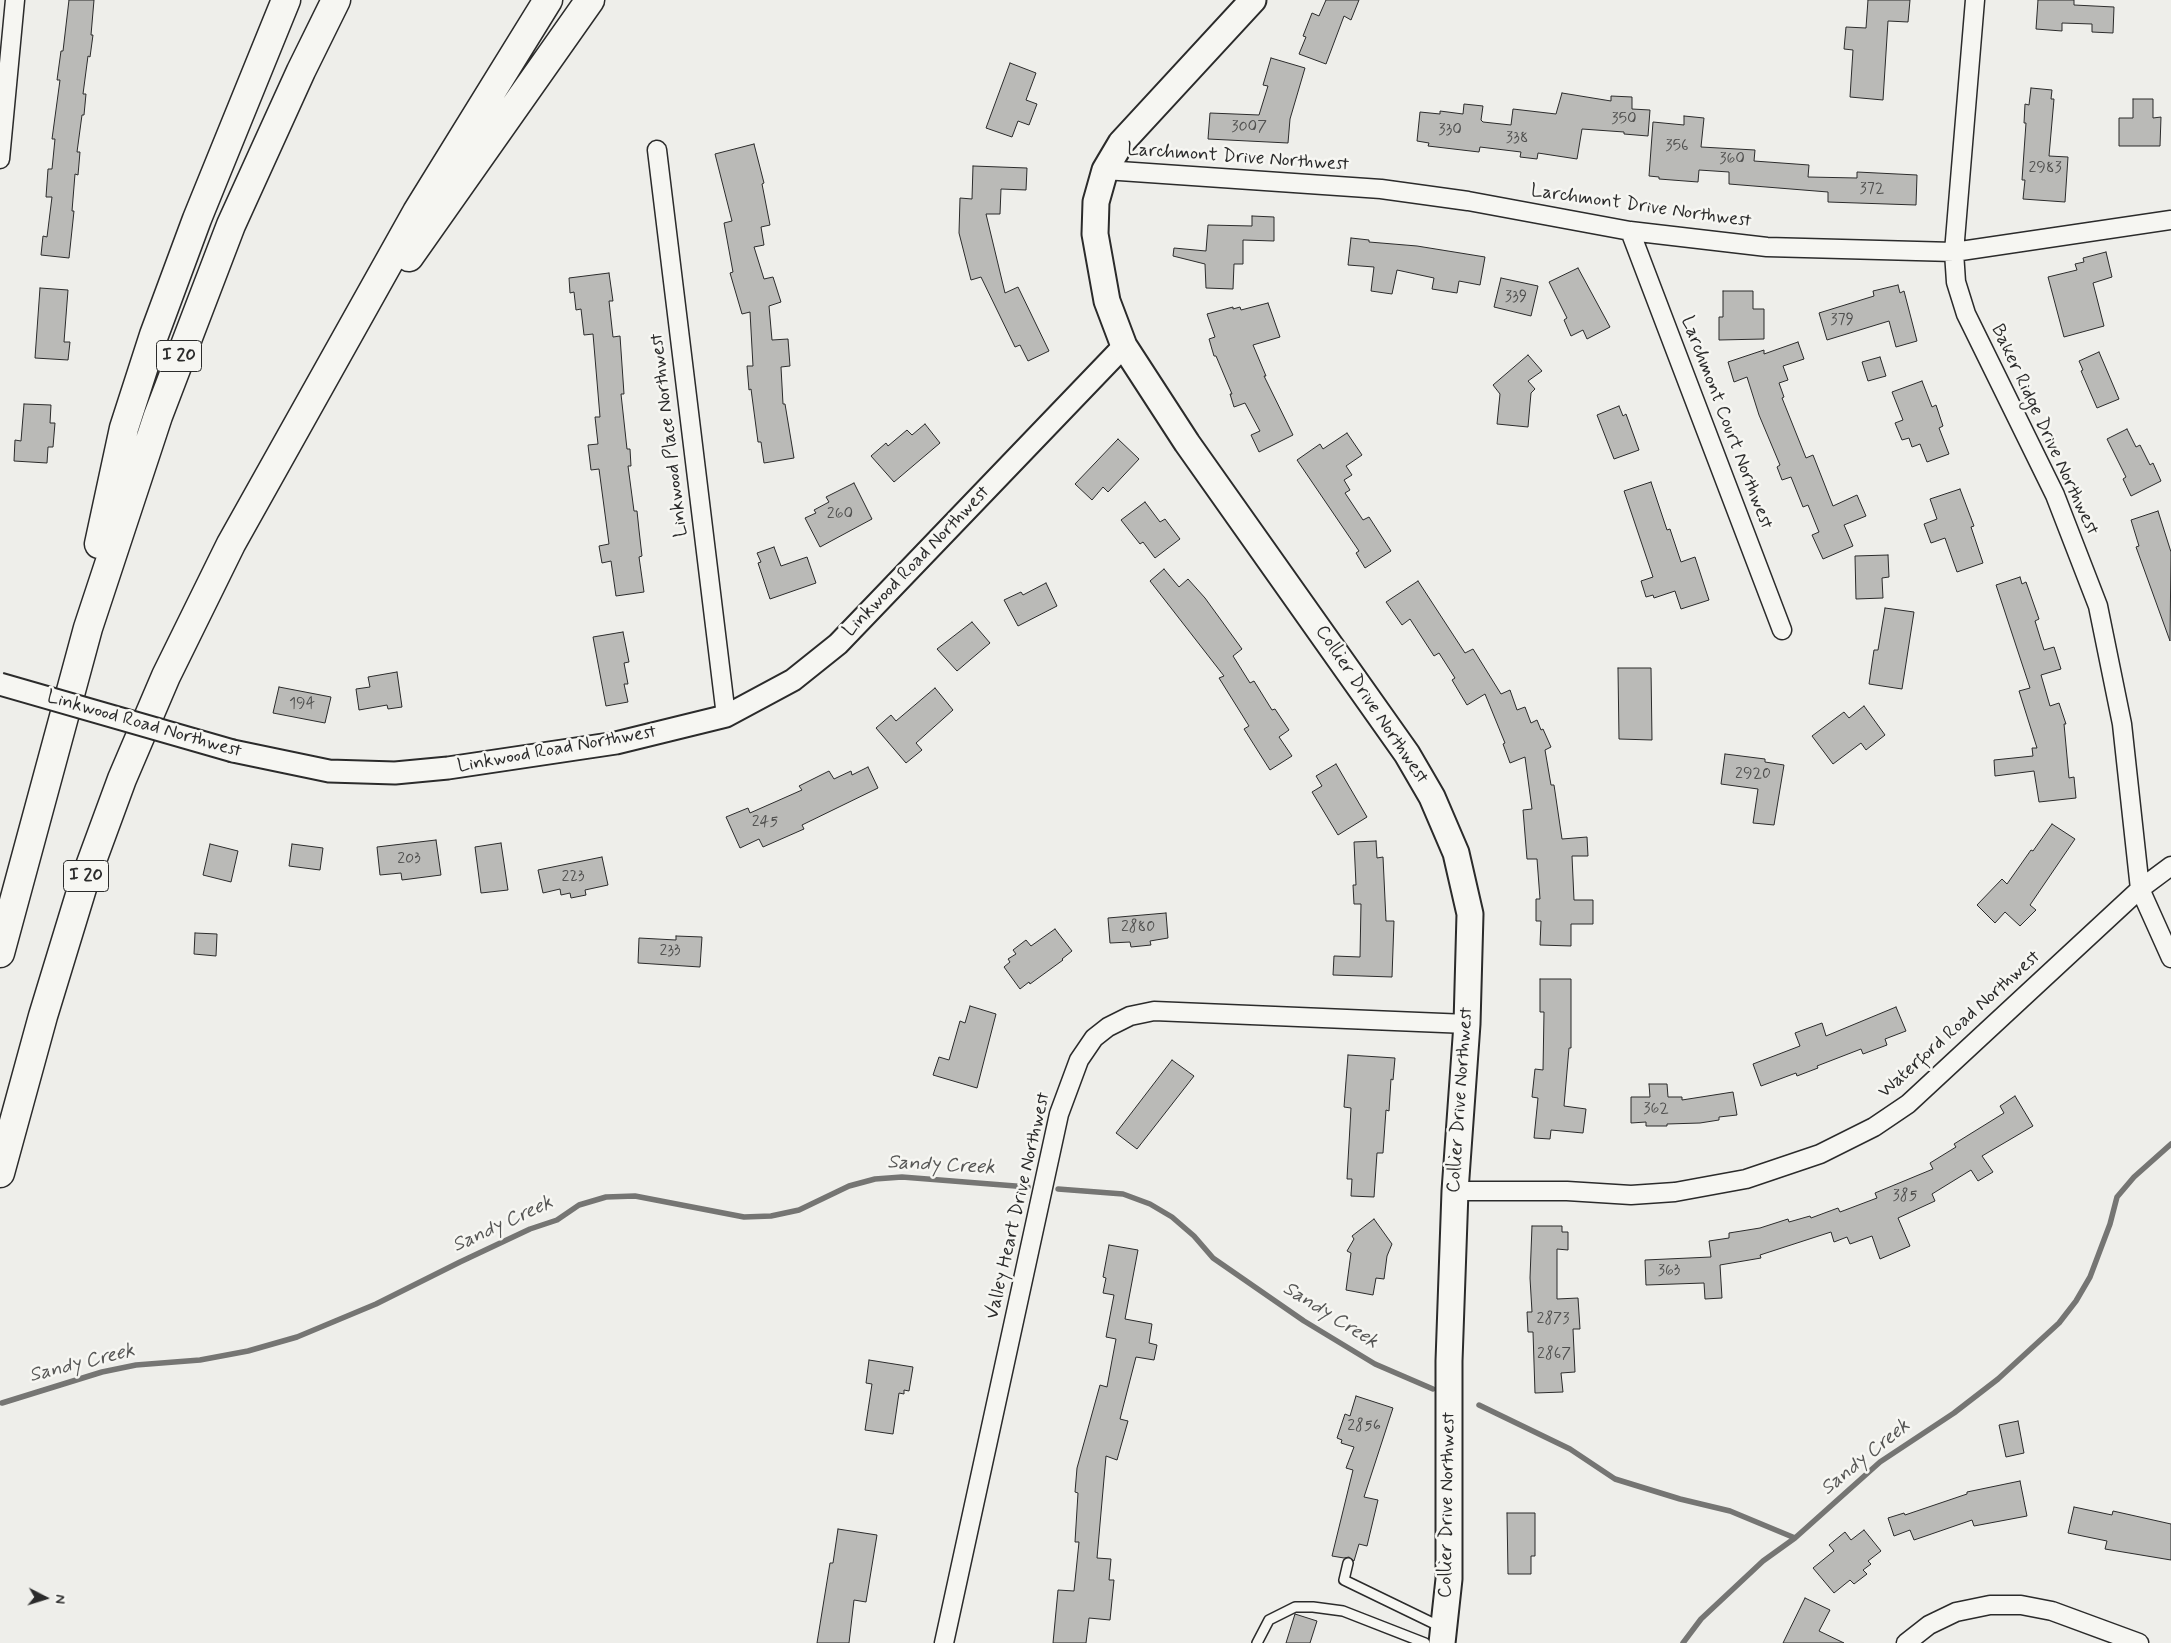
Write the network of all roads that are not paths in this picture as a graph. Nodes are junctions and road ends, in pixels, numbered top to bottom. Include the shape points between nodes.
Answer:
1 (15, 0) edge
2 (286, 0) edge
3 (336, 0) edge
4 (548, 0) edge
5 (590, 0) edge
6 (1253, 0) edge
7 (1975, 0) edge
8 (657, 150) dead end
9 (0, 159) edge
10 (1105, 170) junction
11 (2171, 220) edge
12 (1630, 231) junction
13 (1954, 252) junction
14 (1124, 346) junction
15 (307, 410) junction
16 (1782, 630) dead end
17 (0, 684) edge
18 (726, 716) junction
19 (60, 726) junction
20 (2171, 866) edge
21 (2140, 889) junction
22 (0, 953) edge
23 (2171, 958) edge
24 (1467, 1024) junction
25 (0, 1173) edge
26 (1456, 1191) junction
27 (1348, 1563) dead end
28 (1437, 1638) edge
29 (944, 1643) edge
30 (1258, 1643) edge
31 (1906, 1643) edge
32 (2139, 1643) edge

1 - 9 street
2 - 19 highway via 197,219 142,370 115,463
3 - 19 highway, I 20 via 239,207 183,348 117,535
4 - 15 highway via 433,184
5 - 15 highway, I 20 via 398,272
6 - 10 main road, Collier Drive Northwest via 1121,143
7 - 13 street, Baker Ridge Drive Northwest
8 - 18 street, Linkwood Place Northwest
10 - 12 street, Larchmont Drive Northwest via 1381,189 1468,201
10 - 14 main road, Collier Drive Northwest via 1096,202 1095,234 1107,301
11 - 13 street, Larchmont Drive Northwest
12 - 13 street, Larchmont Drive Northwest via 1767,247
12 - 16 street, Larchmont Court Northwest
13 - 21 street, Baker Ridge Drive Northwest via 1956,282 1966,314 2055,495 2098,606 2122,724
14 - 18 street, Linkwood Road Northwest via 838,644 793,680
14 - 24 main road, Collier Drive Northwest via 1188,443 1407,754 1432,797 1456,853 1470,914
15 - 25 highway, I 20 via 206,592 122,779 62,948
17 - 18 street, Linkwood Road Northwest, bridge via 233,751 328,771 395,773 448,768 616,743
19 - 22 highway, I 20
20 - 21 street, Waterford Road Northwest
21 - 23 street, Baker Ridge Drive Northwest
21 - 26 street, Waterford Road Northwest via 1908,1104 1874,1127 1820,1154 1746,1179 1675,1192 1631,1195 1567,1191
24 - 26 main road, Collier Drive Northwest
24 - 29 street, Valley Heart Drive Northwest via 1154,1011 1130,1016 1094,1038 1079,1060 1059,1114
26 - 28 main road, Collier Drive Northwest via 1449,1361 1449,1578
27 - 28 lane via 1344,1580
28 - 30 lane via 1343,1611 1295,1607 1269,1620
31 - 32 street via 1929,1625 1956,1612 1990,1605 2052,1611

